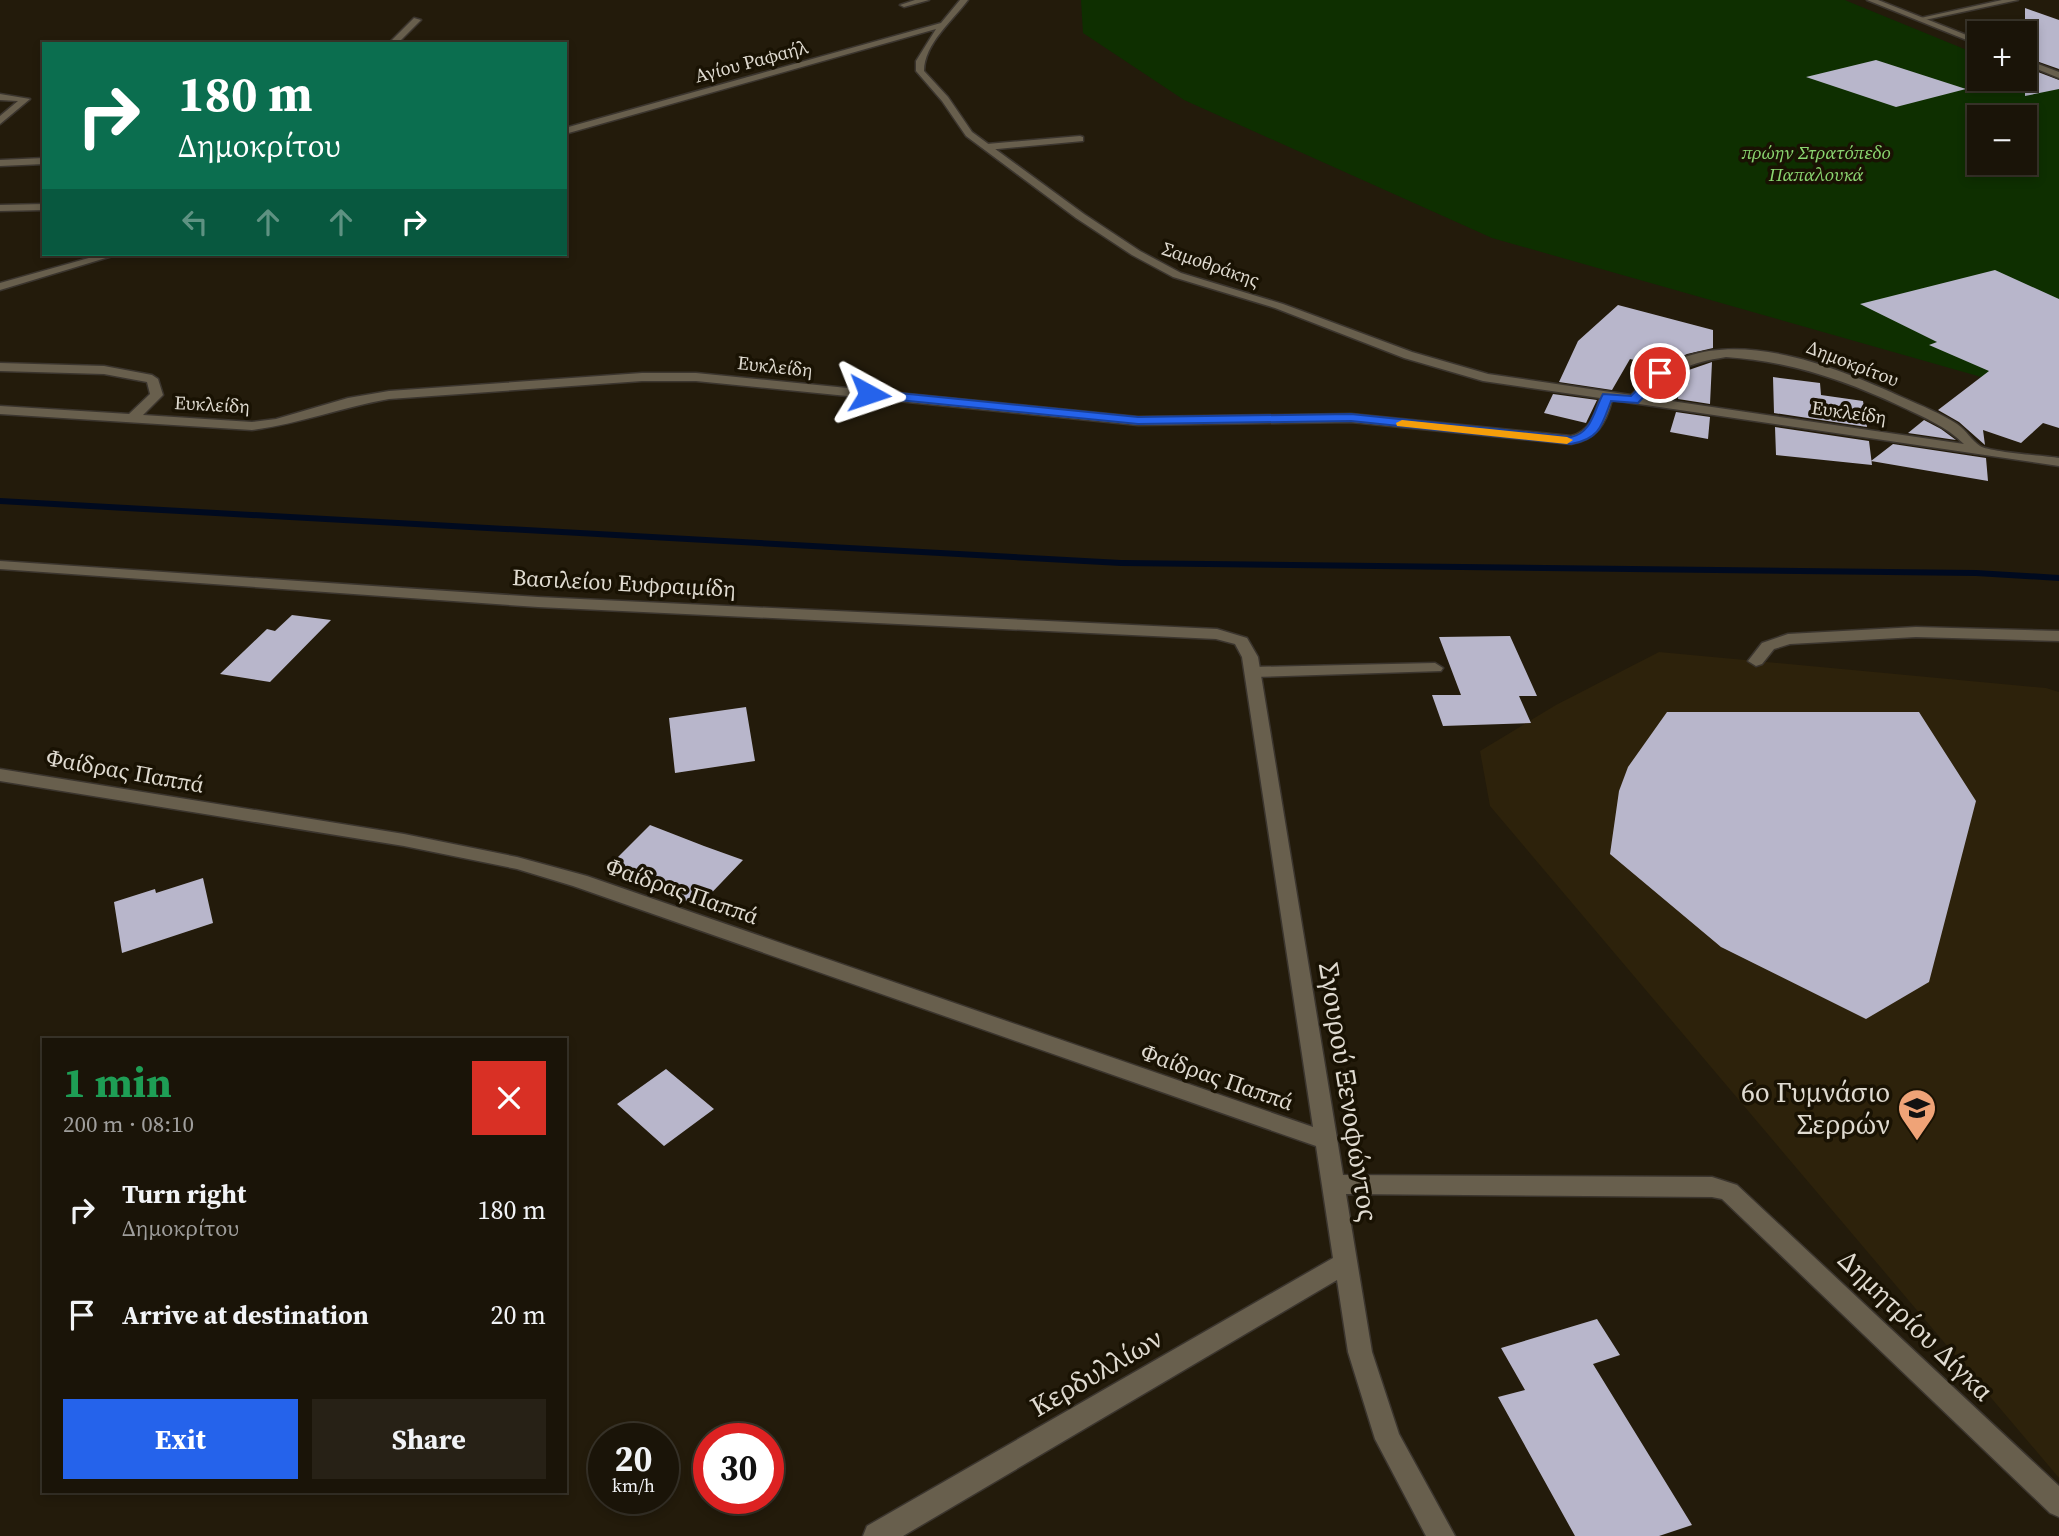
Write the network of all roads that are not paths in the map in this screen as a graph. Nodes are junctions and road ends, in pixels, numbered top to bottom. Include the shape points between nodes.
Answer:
1 (925, 0) edge
2 (964, 0) edge
3 (1871, 0) edge
4 (2014, 0) edge
5 (904, 5) dead end
6 (1920, 19) junction
7 (416, 20) dead end
8 (946, 24) junction
9 (902, 36) junction
10 (1967, 38) edge
11 (931, 41) junction
12 (394, 42) edge
13 (2037, 66) edge
14 (2059, 75) edge
15 (0, 97) edge
16 (0, 121) edge
17 (567, 130) edge
18 (1080, 139) dead end
19 (987, 147) junction
20 (42, 161) edge
21 (2, 165) edge
22 (42, 206) edge
23 (0, 208) edge
24 (107, 256) edge
25 (0, 287) edge
26 (0, 367) edge
27 (1607, 396) junction
28 (1634, 400) junction
29 (0, 410) edge
30 (132, 419) junction
31 (1975, 449) junction
32 (2059, 462) edge
33 (0, 565) edge
34 (2059, 636) edge
35 (1244, 644) joint
36 (1756, 662) dead end
37 (1435, 668) dead end
38 (1253, 673) junction
39 (0, 775) edge
40 (1325, 1140) junction
41 (1334, 1184) junction
42 (1347, 1262) junction
43 (2059, 1504) edge
44 (877, 1536) edge
45 (1441, 1536) edge

1 - 5 street
2 - 8 street, Σαμοθράκης
3 - 6 street
4 - 6 street
6 - 10 street
7 - 12 street
8 - 9 street, Αγίου Ραφαήλ
8 - 11 street, Σαμοθράκης
9 - 11 street
9 - 17 street, Αγίου Ραφαήλ
11 - 19 street, Σαμοθράκης via 920,71 965,129
13 - 14 street
15 - 16 street via 26,99
18 - 19 street
19 - 27 street, Σαμοθράκης via 1080,216 1177,275 1457,370
20 - 21 street
22 - 23 street
24 - 25 street
26 - 30 street via 104,370 152,379 157,395
27 - 28 street, Σαμοθράκης
27 - 30 street, Ευκλείδη via 1595,428 1583,438 1571,440 1351,418 1138,421 667,376 388,395 261,426
28 - 31 street, Ευκλείδη
28 - 31 street, Δημοκρίτου via 1655,377 1694,358 1786,359 1839,374 1913,407 1958,431
29 - 30 street, Ευκλείδη
31 - 32 street, Ευκλείδη
33 - 35 street, Βασιλείου Ευφραιμίδη via 538,602 1217,634
34 - 36 street via 1916,632 1788,639 1769,646
35 - 38 street, Σγουρού Ξενοφώντος
37 - 38 street
38 - 40 street, Σγουρού Ξενοφώντος
39 - 40 street, Φαίδρας Παππά via 404,840 517,863 592,885
40 - 41 street, Σγουρού Ξενοφώντος
41 - 42 street, Σγουρού Ξενοφώντος
41 - 43 street, Δημητρίου Δίγκα via 1712,1187 1729,1192
42 - 44 street, Κερδυλλίων
42 - 45 street, Σγουρού Ξενοφώντος via 1360,1352 1374,1400 1388,1439

